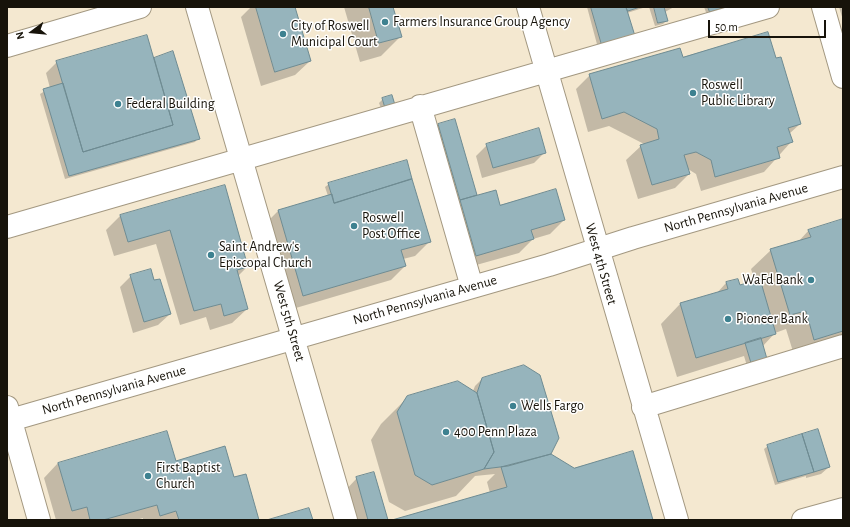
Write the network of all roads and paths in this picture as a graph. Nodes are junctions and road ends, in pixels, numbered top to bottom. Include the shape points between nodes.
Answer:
1 (140, 7) edge
2 (198, 7) edge
3 (528, 7) edge
4 (768, 7) edge
5 (823, 7) edge
6 (7, 46) edge
7 (546, 70) junction
8 (843, 77) edge
9 (420, 106) junction
10 (241, 158) junction
11 (843, 177) edge
12 (7, 227) edge
13 (597, 249) junction
14 (472, 287) junction
15 (293, 338) junction
16 (843, 346) edge
17 (643, 407) junction
18 (8, 416) edge
19 (843, 509) edge
20 (39, 520) edge
21 (346, 520) edge
22 (677, 520) edge
23 (804, 520) edge

1 - 6 street
2 - 10 street, West 5th Street
3 - 7 street, West 4th Street
4 - 7 street
5 - 8 street
7 - 9 street
7 - 13 street, West 4th Street
9 - 10 street
9 - 14 street
10 - 12 street
10 - 15 street, West 5th Street
11 - 13 street, North Pennsylvania Avenue
13 - 14 street, North Pennsylvania Avenue
13 - 17 street, West 4th Street
14 - 15 street, North Pennsylvania Avenue
15 - 18 street, North Pennsylvania Avenue
15 - 21 street, West 5th Street
16 - 17 street
17 - 22 street, West 4th Street
18 - 20 street
19 - 23 street

